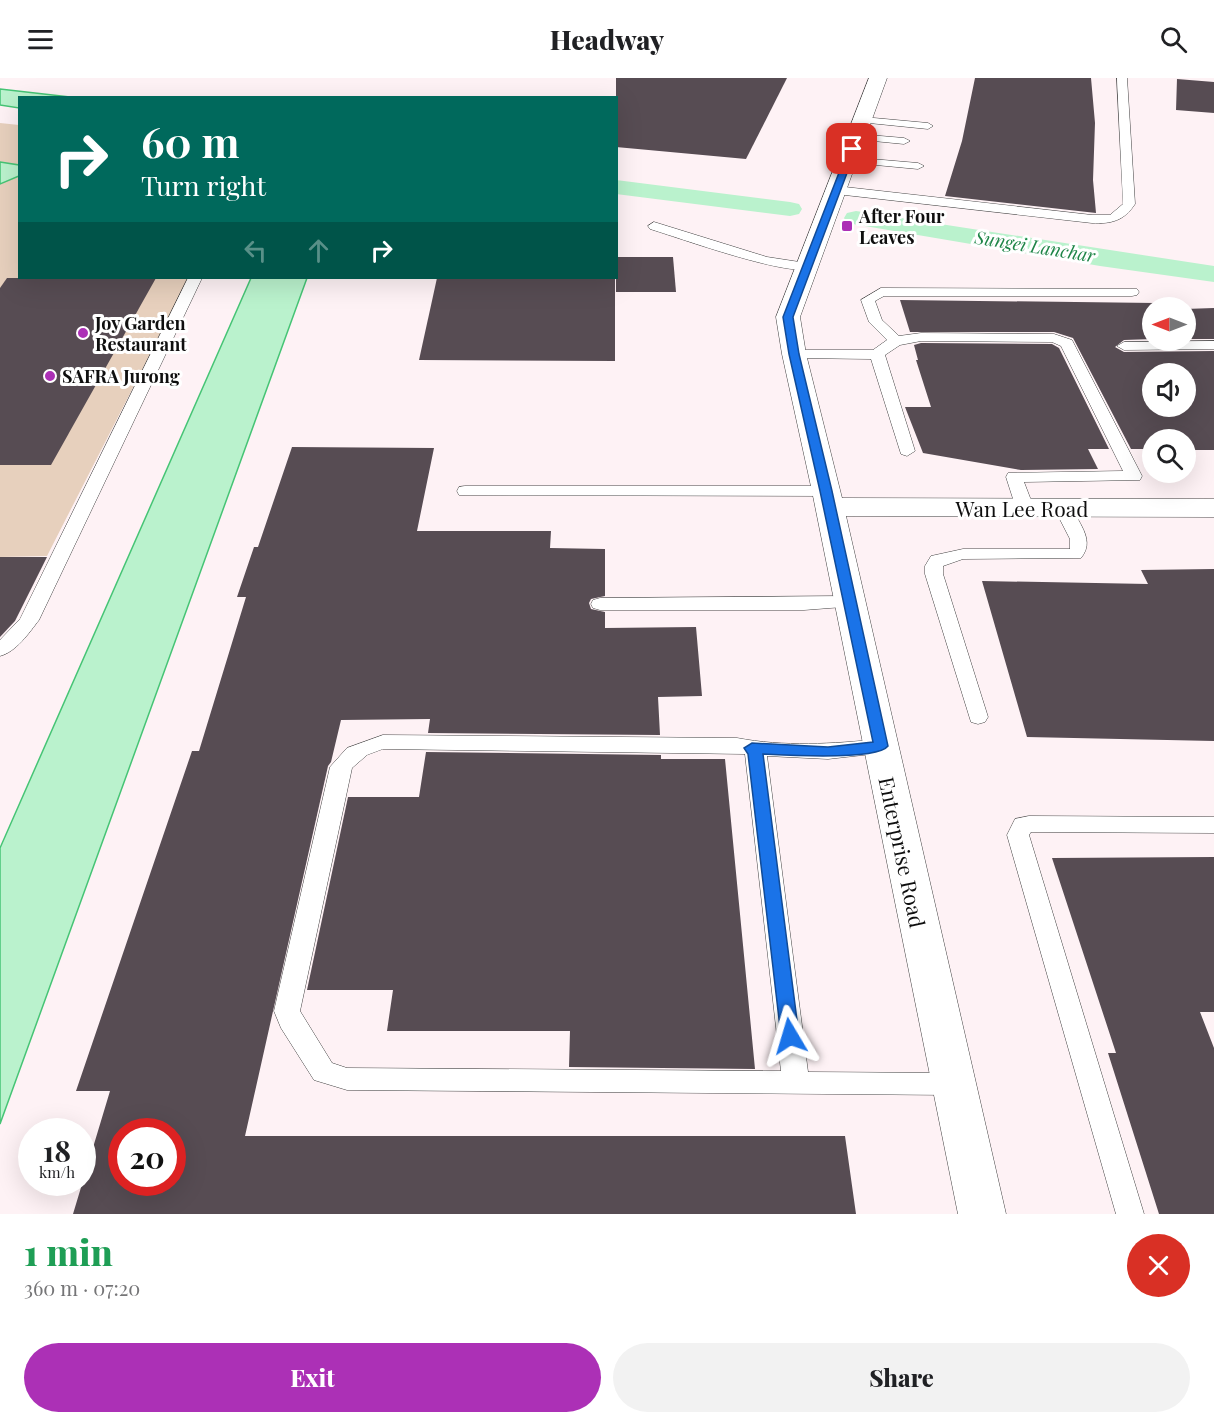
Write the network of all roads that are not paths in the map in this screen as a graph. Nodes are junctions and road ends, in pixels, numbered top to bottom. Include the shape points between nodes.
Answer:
1 (878, 78) edge
2 (1122, 78) edge
3 (928, 126) dead end
4 (860, 129) junction
5 (904, 141) dead end
6 (848, 160) junction
7 (918, 166) dead end
8 (836, 190) junction
9 (654, 226) dead end
10 (806, 267) junction
11 (195, 279) edge
12 (1132, 292) dead end
13 (896, 341) junction
14 (1214, 345) edge
15 (1124, 346) dead end
16 (794, 354) junction
17 (877, 354) junction
18 (907, 450) dead end
19 (465, 491) dead end
20 (828, 499) junction
21 (1025, 508) junction
22 (1063, 508) junction
23 (1214, 508) edge
24 (849, 602) junction
25 (600, 604) dead end
26 (0, 651) edge
27 (978, 717) dead end
28 (881, 746) junction
29 (752, 748) junction
30 (1214, 825) edge
31 (796, 1083) junction
32 (953, 1084) junction
33 (982, 1214) edge
34 (1130, 1214) edge

1 - 4 street, Enterprise Road
2 - 8 lane via 1129,204 1122,215 1109,220 1092,219
3 - 4 lane
4 - 5 lane
4 - 6 street, Enterprise Road
6 - 7 lane
6 - 8 street, Enterprise Road
8 - 10 street, Enterprise Road
9 - 10 lane via 765,261
10 - 16 street, Enterprise Road via 788,317
11 - 26 lane via 29,620
12 - 13 lane via 881,292 868,300 876,322
13 - 17 lane
13 - 21 lane via 921,337 1054,338 1067,343 1134,476 1014,477
14 - 15 lane
16 - 17 lane
16 - 20 street, Enterprise Road
17 - 18 lane
19 - 20 lane
20 - 21 street, Wan Lee Road
20 - 24 street, Enterprise Road
21 - 22 street, Wan Lee Road
22 - 23 street, Wan Lee Road
22 - 27 lane via 1079,539 1075,554 963,554 937,560 933,566
24 - 25 lane
24 - 28 street, Enterprise Road
28 - 29 lane via 828,752
28 - 32 street, Enterprise Road
29 - 31 lane via 756,754
29 - 31 lane via 383,742 357,750 341,767 287,1011 323,1072 346,1080
30 - 34 lane via 1029,824 1023,825 1018,836
31 - 32 lane
32 - 33 street, Enterprise Road

